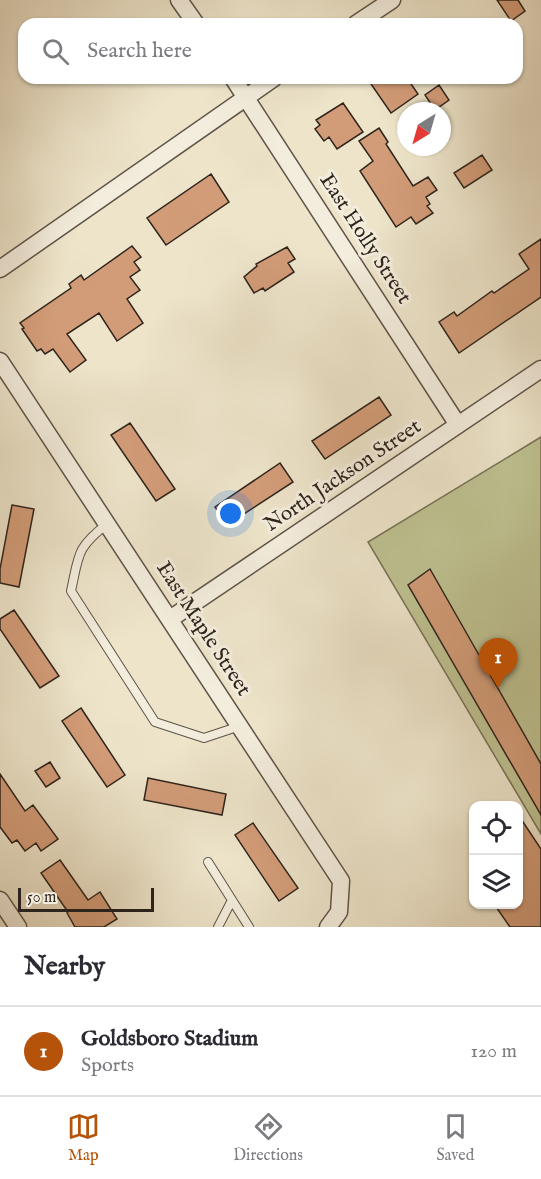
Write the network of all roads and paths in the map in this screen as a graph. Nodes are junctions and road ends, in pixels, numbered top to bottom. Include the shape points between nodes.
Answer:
1 (179, 0) edge
2 (392, 0) edge
3 (192, 18) edge
4 (365, 18) edge
5 (237, 84) edge
6 (265, 84) edge
7 (246, 96) junction
8 (0, 269) edge
9 (0, 361) edge
10 (541, 369) edge
11 (458, 425) junction
12 (107, 524) junction
13 (170, 619) junction
14 (240, 726) junction
15 (208, 862) dead end
16 (0, 900) edge
17 (232, 900) junction
18 (18, 927) edge
19 (218, 927) edge
20 (249, 927) edge
21 (328, 927) edge

1 - 3 street
2 - 4 street
5 - 7 street, East Holly Street
6 - 7 street
7 - 8 street
7 - 11 street, East Holly Street
9 - 12 street, East Maple Street
10 - 11 street, North Jackson Street
11 - 13 street, North Jackson Street
12 - 13 street, East Maple Street
12 - 14 lane via 79,551 71,591 155,722 204,738
13 - 14 street, East Maple Street
14 - 21 street, East Maple Street via 341,881 339,912
15 - 17 lane
16 - 18 street
17 - 19 lane
17 - 20 lane

